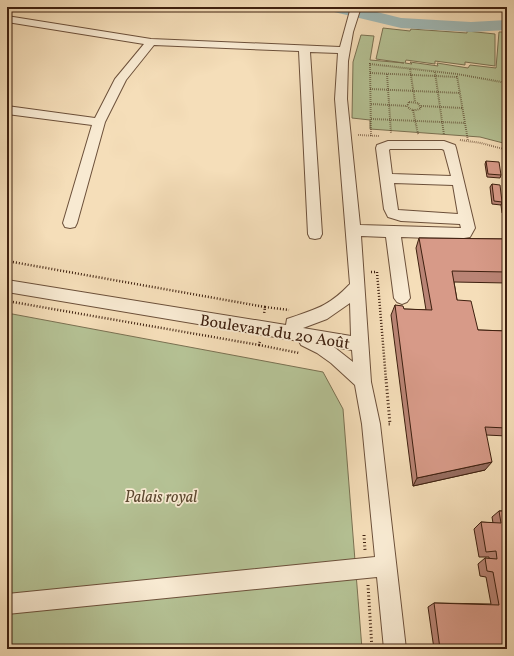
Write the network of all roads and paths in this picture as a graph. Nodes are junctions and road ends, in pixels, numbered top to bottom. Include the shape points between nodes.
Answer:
1 (356, 7) edge
2 (7, 19) edge
3 (151, 42) junction
4 (304, 49) junction
5 (344, 50) junction
6 (410, 68) junction
7 (435, 72) junction
8 (370, 73) junction
9 (387, 74) junction
10 (411, 75) junction
11 (435, 76) junction
12 (457, 76) junction
13 (507, 83) edge
14 (370, 90) junction
15 (388, 90) junction
16 (413, 91) junction
17 (438, 92) junction
18 (460, 93) junction
19 (415, 102) junction
20 (371, 104) junction
21 (389, 105) junction
22 (407, 106) junction
23 (421, 106) junction
24 (440, 107) junction
25 (462, 108) junction
26 (7, 110) edge
27 (413, 110) junction
28 (371, 119) junction
29 (390, 120) junction
30 (415, 120) junction
31 (99, 122) junction
32 (442, 122) junction
33 (465, 123) junction
34 (371, 136) dead end
35 (392, 137) dead end
36 (419, 138) dead end
37 (444, 139) dead end
38 (468, 141) dead end
39 (387, 178) junction
40 (458, 181) junction
41 (466, 219) junction
42 (70, 223) dead end
43 (353, 230) junction
44 (393, 232) junction
45 (315, 234) dead end
46 (7, 261) edge
47 (7, 276) edge
48 (7, 286) edge
49 (358, 286) junction
50 (402, 298) dead end
51 (7, 301) edge
52 (262, 324) junction
53 (292, 329) junction
54 (359, 340) junction
55 (259, 345) junction
56 (300, 354) dead end
57 (363, 382) junction
58 (386, 566) junction
59 (7, 604) edge
60 (396, 649) edge

1 - 5 street
2 - 3 street
3 - 4 street
3 - 31 street via 122,79
4 - 5 street
4 - 45 street
5 - 43 street via 341,99
6 - 7 path
6 - 8 path via 370,64
6 - 10 path
7 - 11 path
7 - 12 path
8 - 9 path
8 - 14 path
9 - 10 path
9 - 15 path
10 - 11 path
10 - 16 path
11 - 12 path
11 - 17 path
12 - 13 path
12 - 18 path
14 - 15 path
14 - 20 path
15 - 16 path
15 - 21 path
16 - 17 path
16 - 19 path
17 - 18 path
17 - 24 path
18 - 25 path
19 - 22 path via 410,102
19 - 23 path
20 - 21 path
20 - 28 path
21 - 22 path
21 - 29 path
22 - 27 path
23 - 24 path
23 - 27 path via 419,110
24 - 25 path
24 - 32 path
25 - 33 path
26 - 31 street
27 - 30 path
28 - 29 path
28 - 34 path
29 - 30 path
29 - 35 path
30 - 32 path
30 - 36 path
31 - 42 street
32 - 33 path
32 - 37 path
33 - 38 path
39 - 40 street
39 - 40 street via 382,149 384,146 442,145 450,148
39 - 41 street via 391,209 395,214
40 - 41 street
41 - 44 street via 468,228 462,234
43 - 44 street
43 - 49 street
44 - 50 street
46 - 52 path via 265,307
47 - 52 street, Boulevard du 20 Août
48 - 52 street, Boulevard du 20 Août
49 - 53 street via 326,312
49 - 54 street
51 - 55 path
52 - 53 street, Boulevard du 20 Août
52 - 55 path
53 - 54 street, Boulevard du 20 Août
53 - 57 street via 330,353
54 - 57 street, Boulevard du 20 Août
55 - 56 path
57 - 58 street, Boulevard du 20 Août via 371,424
58 - 59 street
58 - 60 street, Boulevard du 20 Août

